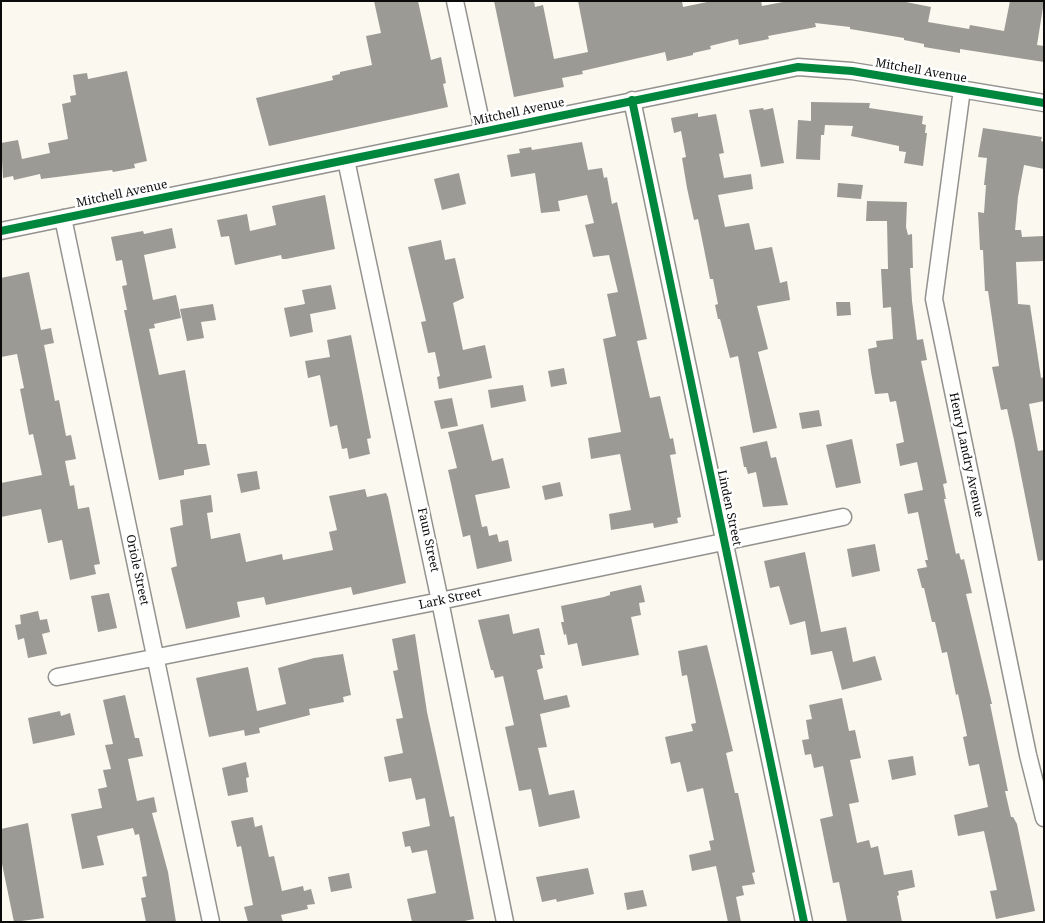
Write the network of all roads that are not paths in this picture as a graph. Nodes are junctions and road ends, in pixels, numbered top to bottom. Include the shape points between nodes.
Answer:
1 (455, 1) edge
2 (962, 89) junction
3 (632, 100) junction
4 (1044, 103) edge
5 (483, 130) junction
6 (346, 160) junction
7 (63, 218) junction
8 (1, 231) edge
9 (843, 517) dead end
10 (724, 542) junction
11 (440, 601) junction
12 (155, 658) junction
13 (57, 677) dead end
14 (1044, 818) edge
15 (211, 922) edge
16 (505, 922) edge
17 (804, 922) edge

1 - 5 street
2 - 3 street, Mitchell Avenue via 852,71 798,67
2 - 4 street, Mitchell Avenue
2 - 14 street, Henry Landry Avenue via 934,299 1028,755
3 - 5 street, Mitchell Avenue
3 - 10 street, Linden Street
5 - 6 street, Mitchell Avenue
6 - 7 street, Mitchell Avenue
6 - 11 street, Faun Street
7 - 8 street, Mitchell Avenue
7 - 12 street, Oriole Street
9 - 10 street, Lark Street
10 - 11 street, Lark Street
10 - 17 street, Linden Street
11 - 12 street, Lark Street
11 - 16 street, Faun Street
12 - 13 street, Lark Street
12 - 15 street, Oriole Street

